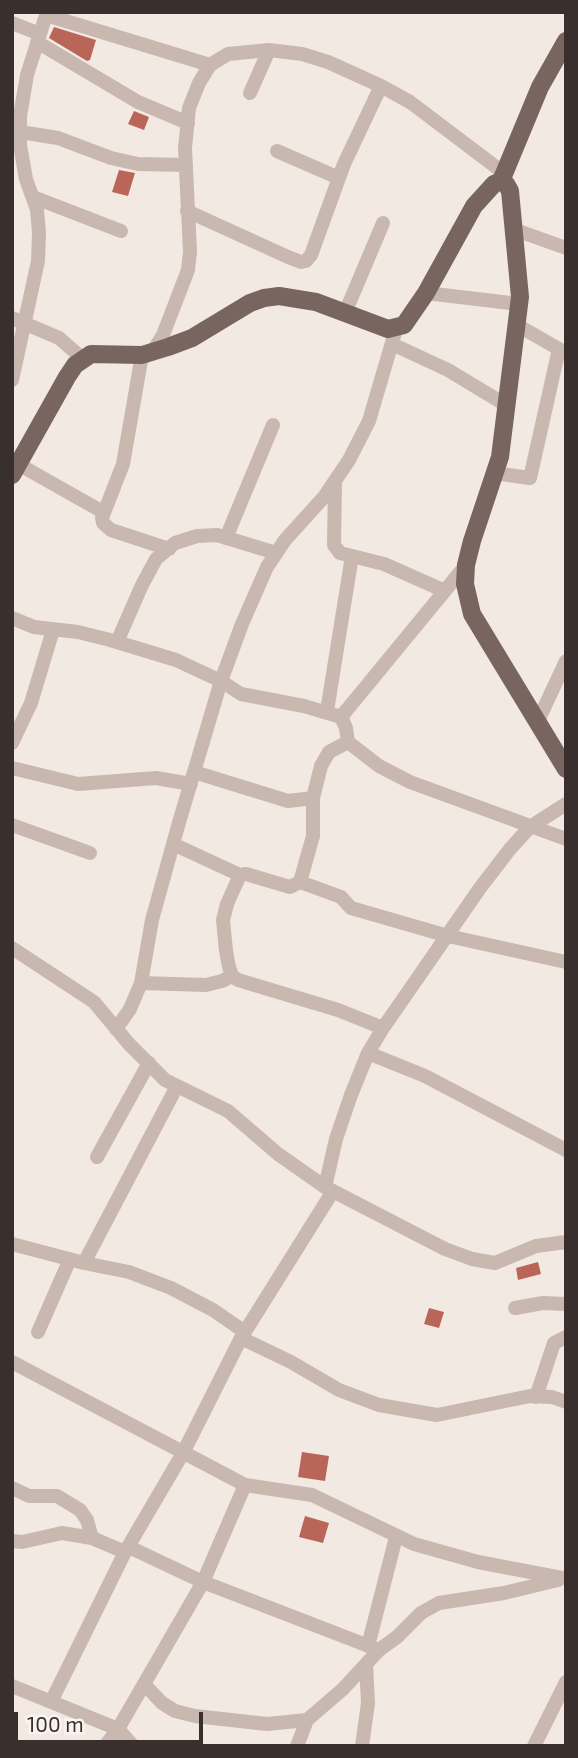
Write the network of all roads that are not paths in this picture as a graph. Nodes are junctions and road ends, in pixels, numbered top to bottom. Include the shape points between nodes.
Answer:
1 (46, 14) edge
2 (12, 23) edge
3 (39, 38) junction
4 (269, 50) junction
5 (563, 53) edge
6 (210, 65) junction
7 (382, 86) junction
8 (250, 93) dead end
9 (188, 123) junction
10 (18, 135) edge
11 (277, 151) dead end
12 (186, 165) junction
13 (502, 177) junction
14 (339, 178) junction
15 (33, 197) junction
16 (187, 211) junction
17 (383, 223) dead end
18 (513, 229) junction
19 (121, 231) dead end
20 (566, 248) edge
21 (426, 293) junction
22 (519, 304) junction
23 (345, 313) junction
24 (19, 320) edge
25 (517, 325) junction
26 (394, 337) junction
27 (562, 351) edge
28 (147, 353) junction
29 (82, 358) junction
30 (12, 380) edge
31 (506, 405) junction
32 (273, 425) dead end
33 (15, 470) edge
34 (494, 473) junction
35 (335, 481) junction
36 (103, 512) junction
37 (226, 538) junction
38 (169, 549) junction
39 (276, 553) junction
40 (352, 556) junction
41 (466, 565) junction
42 (445, 591) junction
43 (12, 618) edge
44 (53, 630) junction
45 (117, 642) junction
46 (566, 661) edge
47 (221, 681) junction
48 (334, 714) junction
49 (537, 723) junction
50 (12, 742) edge
51 (348, 742) junction
52 (12, 768) edge
53 (566, 769) edge
54 (193, 778) junction
55 (313, 798) junction
56 (566, 804) edge
57 (12, 825) edge
58 (530, 827) junction
59 (566, 839) edge
60 (173, 844) junction
61 (90, 853) dead end
62 (240, 875) junction
63 (300, 882) junction
64 (448, 936) junction
65 (12, 948) edge
66 (566, 962) edge
67 (232, 976) junction
68 (141, 983) junction
69 (383, 1028) junction
70 (116, 1029) junction
71 (368, 1053) junction
72 (149, 1063) junction
73 (177, 1086) junction
74 (566, 1150) edge
75 (97, 1157) dead end
76 (329, 1189) junction
77 (566, 1242) edge
78 (13, 1246) edge
79 (77, 1261) junction
80 (566, 1304) edge
81 (515, 1308) dead end
82 (38, 1332) dead end
83 (243, 1335) junction
84 (566, 1337) edge
85 (12, 1362) edge
86 (536, 1396) junction
87 (566, 1402) edge
88 (183, 1453) junction
89 (245, 1485) junction
90 (12, 1489) edge
91 (396, 1537) junction
92 (92, 1538) junction
93 (12, 1541) edge
94 (127, 1550) junction
95 (564, 1578) edge
96 (204, 1582) junction
97 (374, 1648) junction
98 (366, 1664) junction
99 (566, 1682) edge
100 (144, 1685) junction
101 (12, 1686) edge
102 (51, 1702) junction
103 (307, 1720) junction
104 (118, 1729) junction
105 (105, 1746) edge
106 (133, 1746) edge
107 (297, 1746) edge
108 (362, 1746) edge
109 (534, 1746) edge

1 - 3 street
1 - 6 street
2 - 3 street
3 - 9 street via 138,102
3 - 10 street via 27,75
4 - 6 street via 228,54
4 - 7 street via 328,62
4 - 8 street
5 - 13 main road via 540,87
6 - 9 street via 189,108
7 - 13 street via 410,102
7 - 14 street
9 - 12 street
10 - 12 street via 58,138 138,164
10 - 15 street
11 - 14 street
12 - 16 street
13 - 18 main road via 510,191
13 - 21 main road via 474,206
14 - 16 street via 306,261
15 - 19 street
15 - 24 street via 39,247
16 - 28 street via 188,270 163,335
17 - 23 street
18 - 20 street
18 - 22 main road
21 - 22 street
21 - 26 main road
22 - 25 main road
23 - 26 main road
23 - 28 main road via 308,300 264,298 192,338
24 - 29 street via 59,338
24 - 30 street
25 - 27 street
25 - 31 main road
26 - 31 street
26 - 35 street via 369,421
27 - 34 street via 530,478
28 - 29 main road
28 - 36 street via 123,464
29 - 33 main road
31 - 34 main road
32 - 37 street
33 - 36 street
34 - 41 main road
35 - 39 street
35 - 40 street via 334,545 340,553
36 - 38 street via 103,523 111,530
37 - 38 street via 197,536
37 - 39 street
38 - 45 street via 156,559
39 - 47 street
40 - 42 street via 384,564
40 - 48 street
41 - 42 street
41 - 49 main road via 472,614
42 - 48 street
43 - 44 street
44 - 45 street
44 - 50 street via 31,702
45 - 47 street via 176,660
46 - 49 street
47 - 48 street via 241,694
47 - 54 street
48 - 51 street via 346,728
49 - 53 main road
51 - 55 street via 324,759
51 - 58 street via 410,782
52 - 54 street via 78,784
54 - 55 street via 288,801
54 - 60 street
55 - 63 street via 314,827
56 - 58 street
57 - 61 street
58 - 59 street
58 - 64 street
60 - 62 street
60 - 68 street
62 - 63 street via 290,887
62 - 67 street via 223,920
63 - 64 street via 341,897 351,908
64 - 66 street
64 - 69 street
65 - 70 street via 94,1002
67 - 68 street via 206,985
67 - 69 street
68 - 70 street
69 - 71 street
70 - 72 street
71 - 74 street via 425,1076
71 - 76 street via 336,1139
72 - 73 street
72 - 75 street
73 - 76 street via 228,1111
73 - 79 street
76 - 77 street via 472,1259 495,1263 536,1246
76 - 83 street
78 - 79 street
79 - 82 street
79 - 83 street via 129,1272 172,1288 213,1310
80 - 81 street
83 - 86 street via 339,1390 379,1405 437,1415
83 - 88 street
84 - 86 street via 554,1343
85 - 88 street
86 - 87 street
88 - 89 street
88 - 94 street
89 - 91 street via 312,1494
89 - 96 street
90 - 92 street via 29,1496 54,1495 80,1510
91 - 95 street via 478,1562
91 - 97 street
92 - 93 street via 62,1533
92 - 94 street
94 - 96 street
94 - 102 street
95 - 97 street via 439,1603 397,1637
96 - 97 street
96 - 100 street
97 - 98 street
98 - 103 street
98 - 108 street via 368,1703
99 - 109 street
100 - 103 street via 162,1703 195,1716 267,1724
100 - 104 street
101 - 102 street
102 - 104 street
103 - 107 street
104 - 105 street
104 - 106 street

